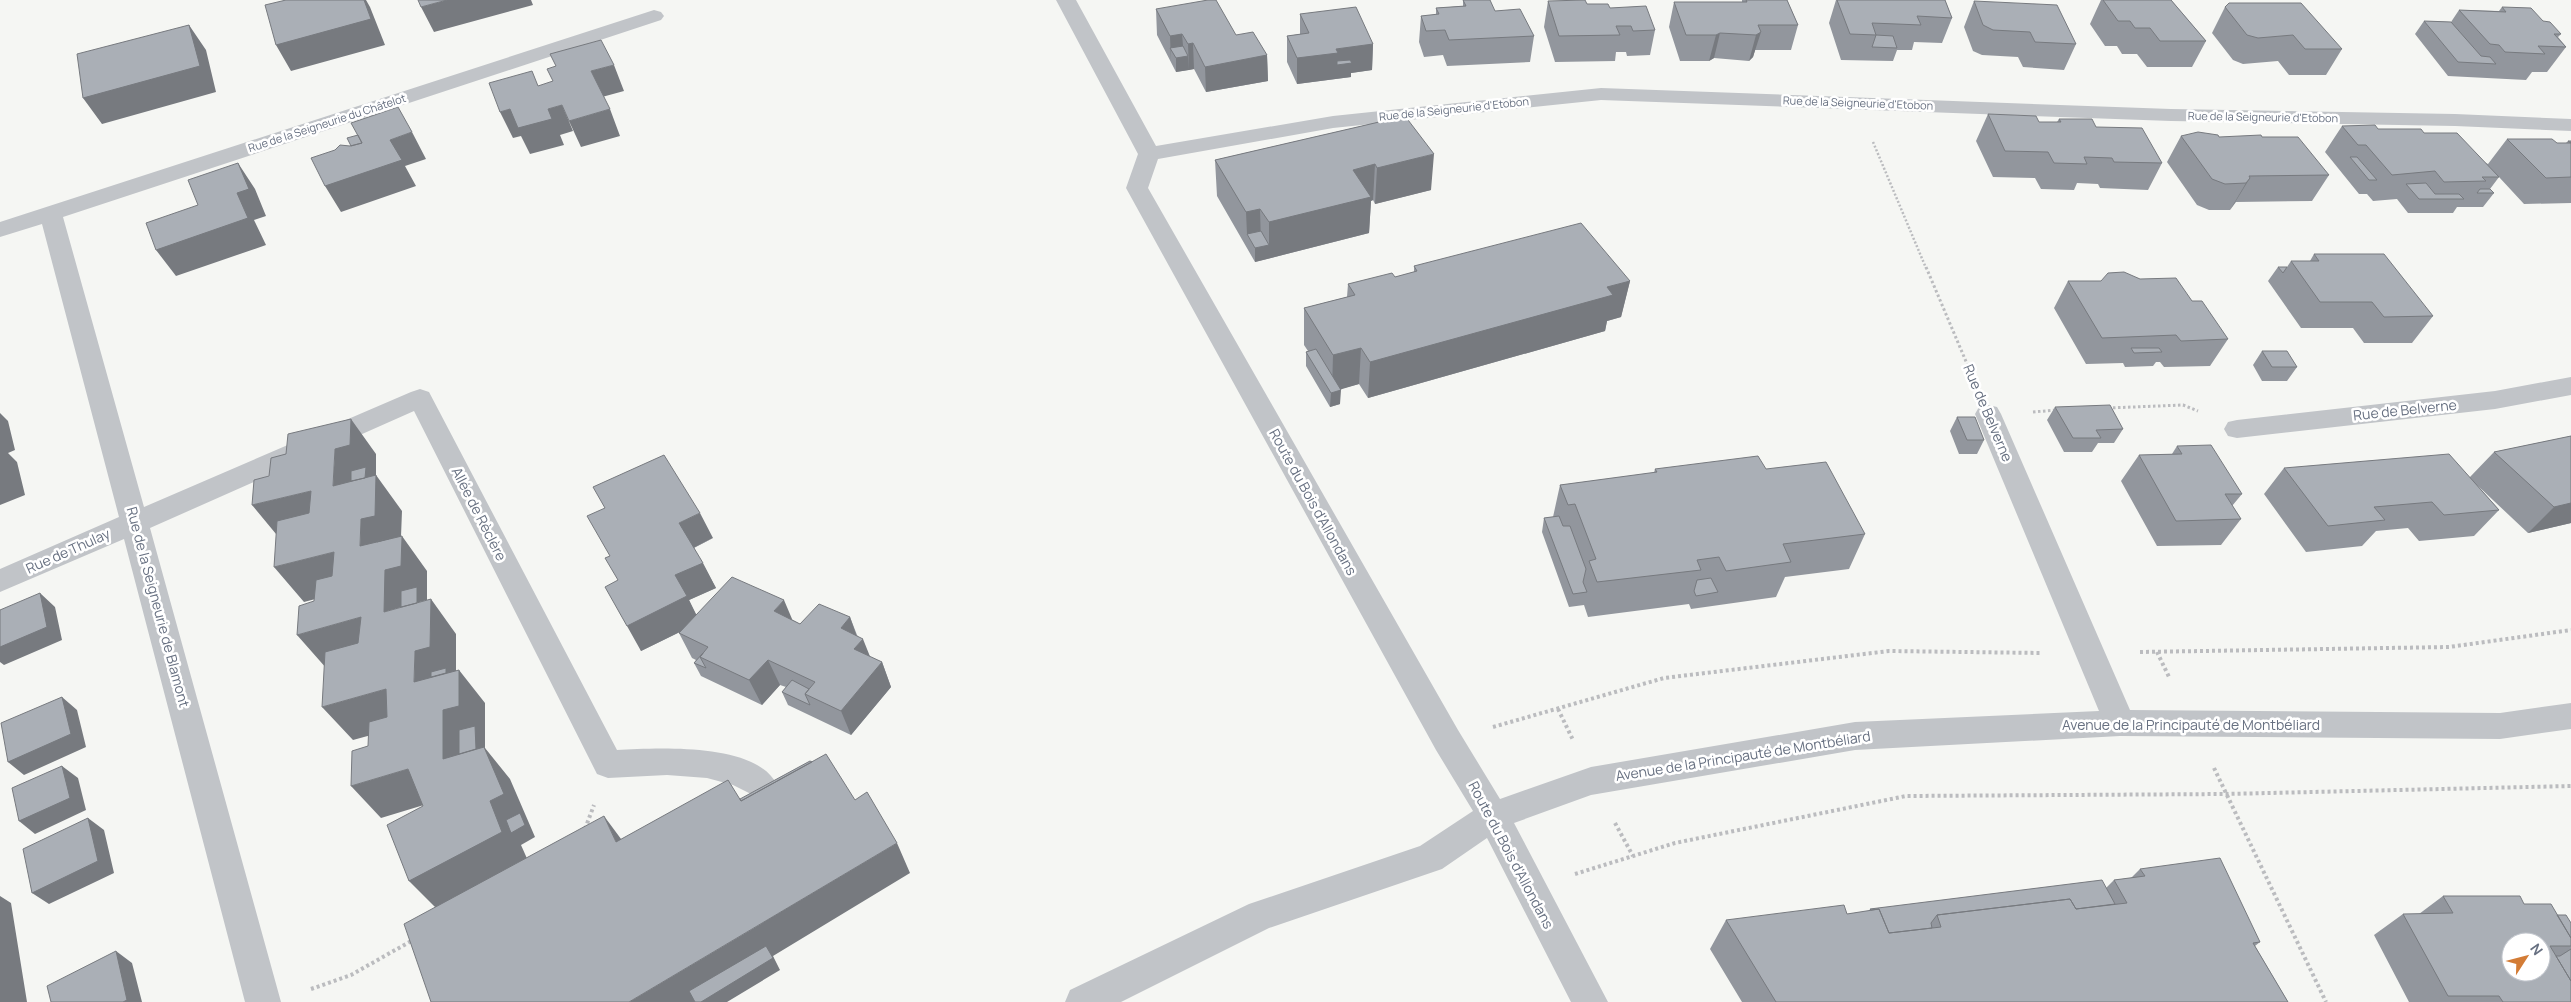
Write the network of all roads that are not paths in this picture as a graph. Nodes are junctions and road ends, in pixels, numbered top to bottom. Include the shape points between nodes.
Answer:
1 (1066, 0) edge
2 (654, 16) dead end
3 (2571, 125) edge
4 (1149, 154) junction
5 (51, 213) junction
6 (0, 230) edge
7 (2571, 386) edge
8 (1988, 414) road end
9 (2237, 428) road end
10 (136, 521) junction
11 (0, 581) edge
12 (2571, 716) edge
13 (2120, 723) junction
14 (761, 785) edge
15 (1493, 816) junction
16 (263, 1002) edge
17 (1083, 1002) edge
18 (1590, 1002) edge

1 - 4 street
2 - 5 street, Rue de la Seigneurie du Châtelot
3 - 4 street, Rue de la Seigneurie d'Etobon via 2171,115 1601,94 1333,122
4 - 15 street, Route du Bois d'Allondans via 1137,188 1447,740
5 - 6 street, Rue de la Seigneurie du Châtelot
5 - 10 street, Rue de la Seigneurie de Blamont
7 - 9 street, Rue de Belverne via 2495,400
8 - 13 street, Rue de Belverne
10 - 11 street, Rue de Thulay
10 - 14 street, Allée de Rèclère via 420,398 608,764 698,760 749,776
10 - 16 street, Rue de la Seigneurie de Blamont
12 - 13 street, Avenue de la Principauté de Montbéliard via 2500,726
13 - 15 street, Avenue de la Principauté de Montbéliard via 1855,736 1591,781
15 - 17 street, Avenue de la Principauté de Montbéliard via 1430,858 1262,915
15 - 18 street, Route du Bois d'Allondans

